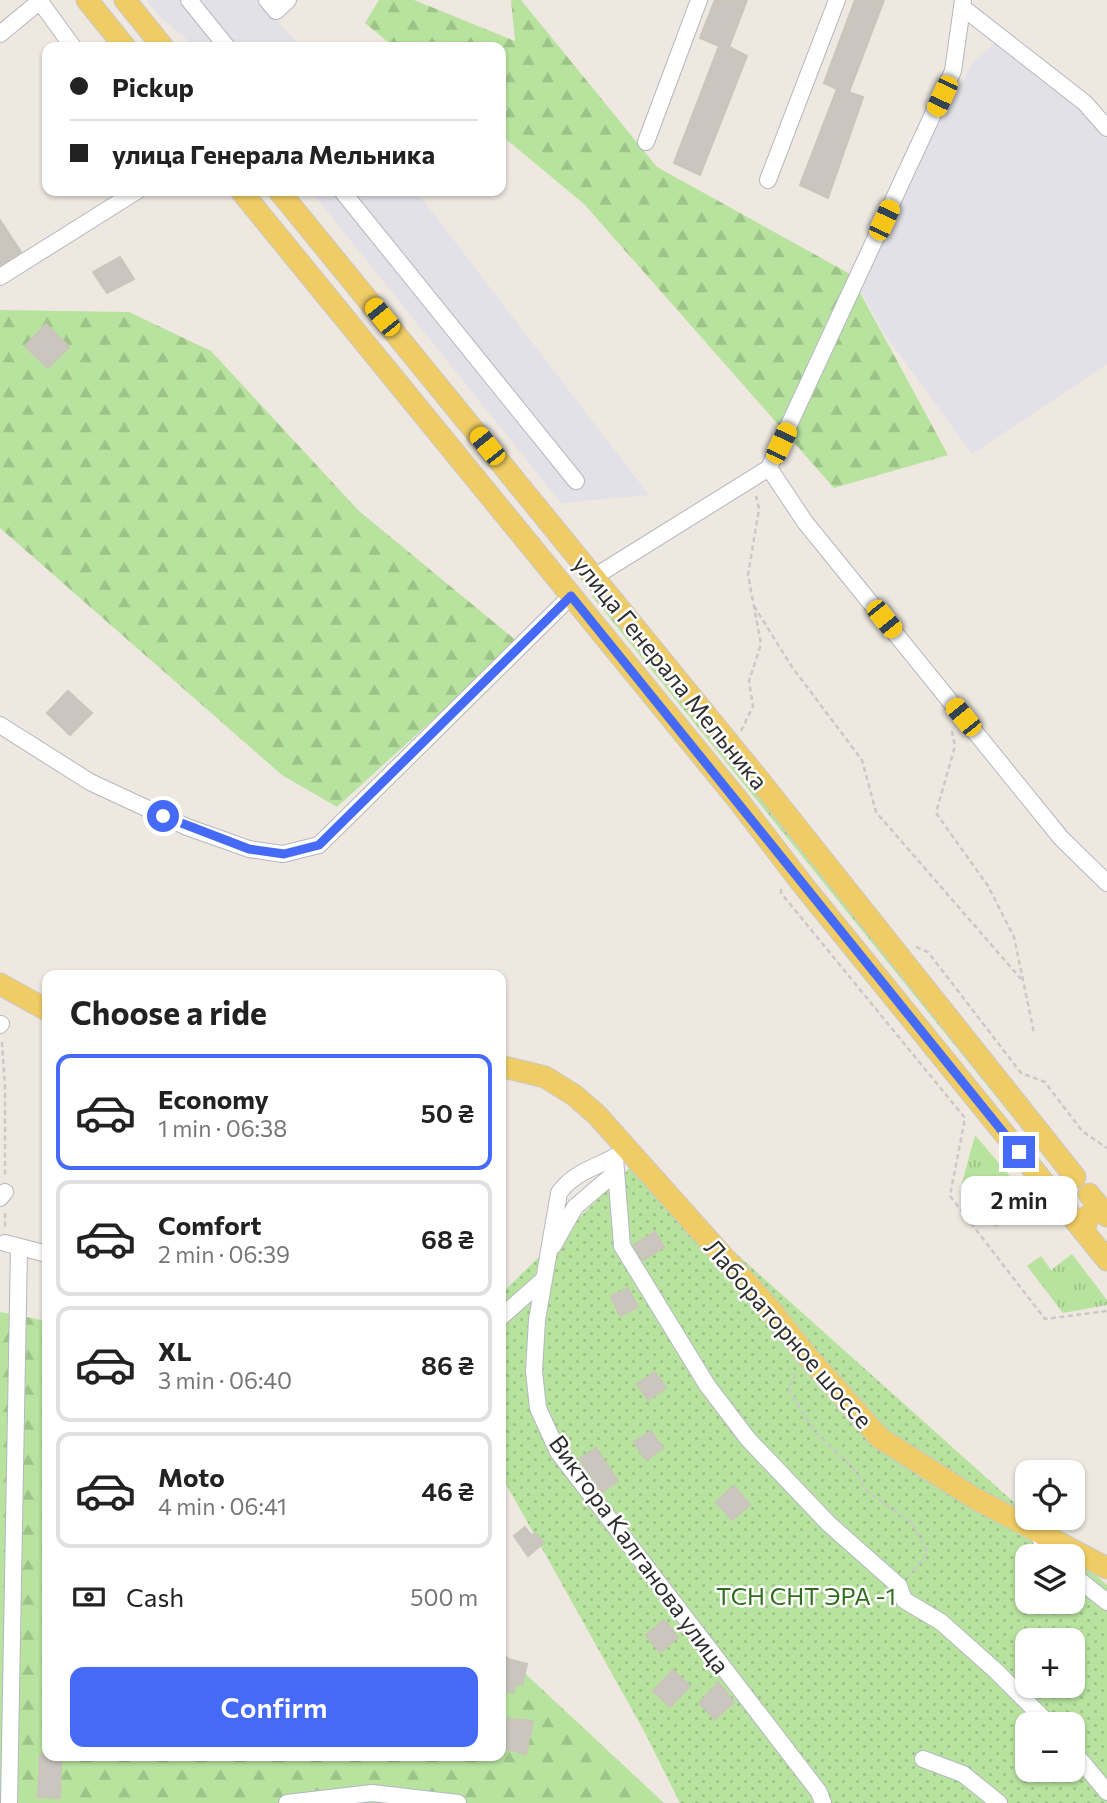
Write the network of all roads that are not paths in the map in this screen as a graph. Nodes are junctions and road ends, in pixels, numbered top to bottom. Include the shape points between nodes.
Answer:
1 (39, 0) edge
2 (87, 0) edge
3 (125, 0) edge
4 (189, 0) edge
5 (267, 0) edge
6 (288, 0) edge
7 (699, 0) edge
8 (837, 0) edge
9 (963, 3) edge
10 (0, 34) edge
11 (69, 42) edge
12 (121, 42) edge
13 (159, 42) edge
14 (223, 42) edge
15 (1107, 128) edge
16 (646, 142) dead end
17 (768, 180) dead end
18 (129, 196) edge
19 (245, 196) edge
20 (283, 196) edge
21 (346, 196) edge
22 (0, 277) edge
23 (769, 468) junction
24 (576, 481) dead end
25 (594, 578) junction
26 (571, 596) junction
27 (0, 725) edge
28 (1107, 883) edge
29 (0, 984) edge
30 (42, 1007) edge
31 (506, 1067) edge
32 (1058, 1156) junction
33 (620, 1160) junction
34 (1035, 1172) junction
35 (1075, 1177) dead end
36 (1089, 1194) dead end
37 (1054, 1195) dead end
38 (1068, 1212) dead end
39 (1106, 1215) edge
40 (1084, 1232) junction
41 (42, 1253) edge
42 (546, 1257) junction
43 (1107, 1260) edge
44 (543, 1280) junction
45 (506, 1313) edge
46 (1015, 1519) edge
47 (1035, 1530) joint
48 (1043, 1544) edge
49 (1107, 1568) edge
50 (1085, 1585) edge
51 (1107, 1602) edge
52 (1037, 1712) edge
53 (923, 1759) dead end
54 (1085, 1765) edge
55 (1107, 1792) edge
56 (9, 1803) edge
57 (288, 1803) edge
58 (458, 1803) edge
59 (823, 1803) edge
60 (999, 1803) edge

1 - 10 street
1 - 11 street
2 - 12 main road
3 - 13 main road
4 - 14 street
5 - 6 street via 276,11
7 - 16 street
8 - 17 street
9 - 15 street via 1085,103
9 - 23 street via 953,71
18 - 22 street
19 - 26 main road, улица Генерала Мельника
20 - 25 main road, улица Генерала Мельника
21 - 24 street
23 - 25 street
23 - 28 street via 806,522 946,697 1061,838
25 - 26 main road
25 - 32 main road, улица Генерала Мельника
26 - 27 street via 319,845 284,854 249,849 187,827 90,782
26 - 34 main road, улица Генерала Мельника
29 - 30 main road
31 - 33 main road, Лабораторное шоссе via 545,1077 574,1095 597,1115
32 - 34 main road via 1054,1174
32 - 35 main road, улица Генерала Мельника
33 - 42 street via 575,1207
33 - 42 street, Виктора Калганова улица via 567,1182 559,1193
33 - 46 main road, Лабораторное шоссе via 771,1310 880,1437
33 - 52 street via 622,1246 707,1385 748,1439 829,1524 900,1586 904,1600 941,1622
34 - 37 main road, улица Генерала Мельника
36 - 39 main road
38 - 40 main road
39 - 40 main road via 1088,1216
40 - 43 main road
41 - 56 street via 12,1245
42 - 44 street, Виктора Калганова улица
44 - 45 street
44 - 59 street, Виктора Калганова улица via 537,1320 538,1408 558,1452
47 - 48 street
47 - 49 main road, Лабораторное шоссе
50 - 51 street
53 - 60 street via 963,1774
54 - 55 street
57 - 58 street via 372,1793

